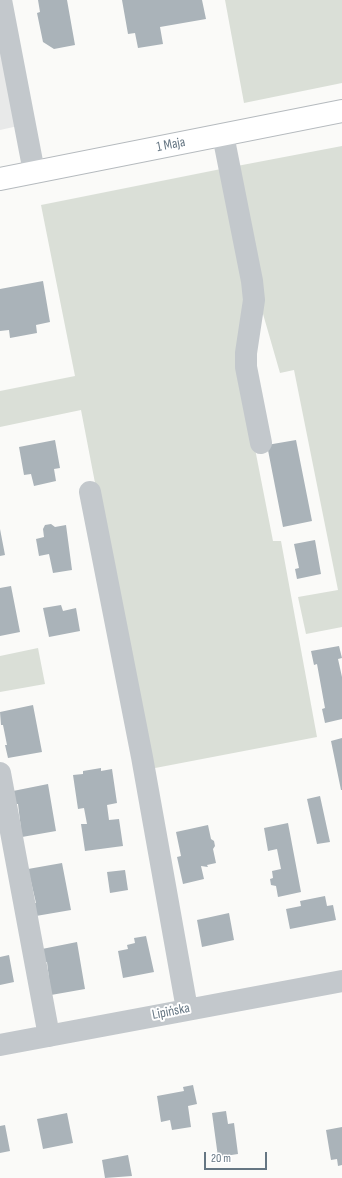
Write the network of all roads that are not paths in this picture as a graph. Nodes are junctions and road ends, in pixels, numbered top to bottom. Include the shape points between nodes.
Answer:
1 (1, 0) edge
2 (342, 111) edge
3 (223, 135) junction
4 (34, 172) junction
5 (0, 178) edge
6 (261, 443) dead end
7 (90, 492) dead end
8 (0, 773) edge
9 (342, 981) edge
10 (187, 1009) junction
11 (49, 1036) junction
12 (0, 1045) edge

1 - 4 street
2 - 3 main road, 1 Maja
3 - 4 main road, 1 Maja
3 - 6 street via 252,281 254,300 246,367
4 - 5 main road, 1 Maja
7 - 10 street via 142,757
8 - 11 street
9 - 10 street, Lipińska
10 - 11 street, Lipińska
11 - 12 street, Lipińska

